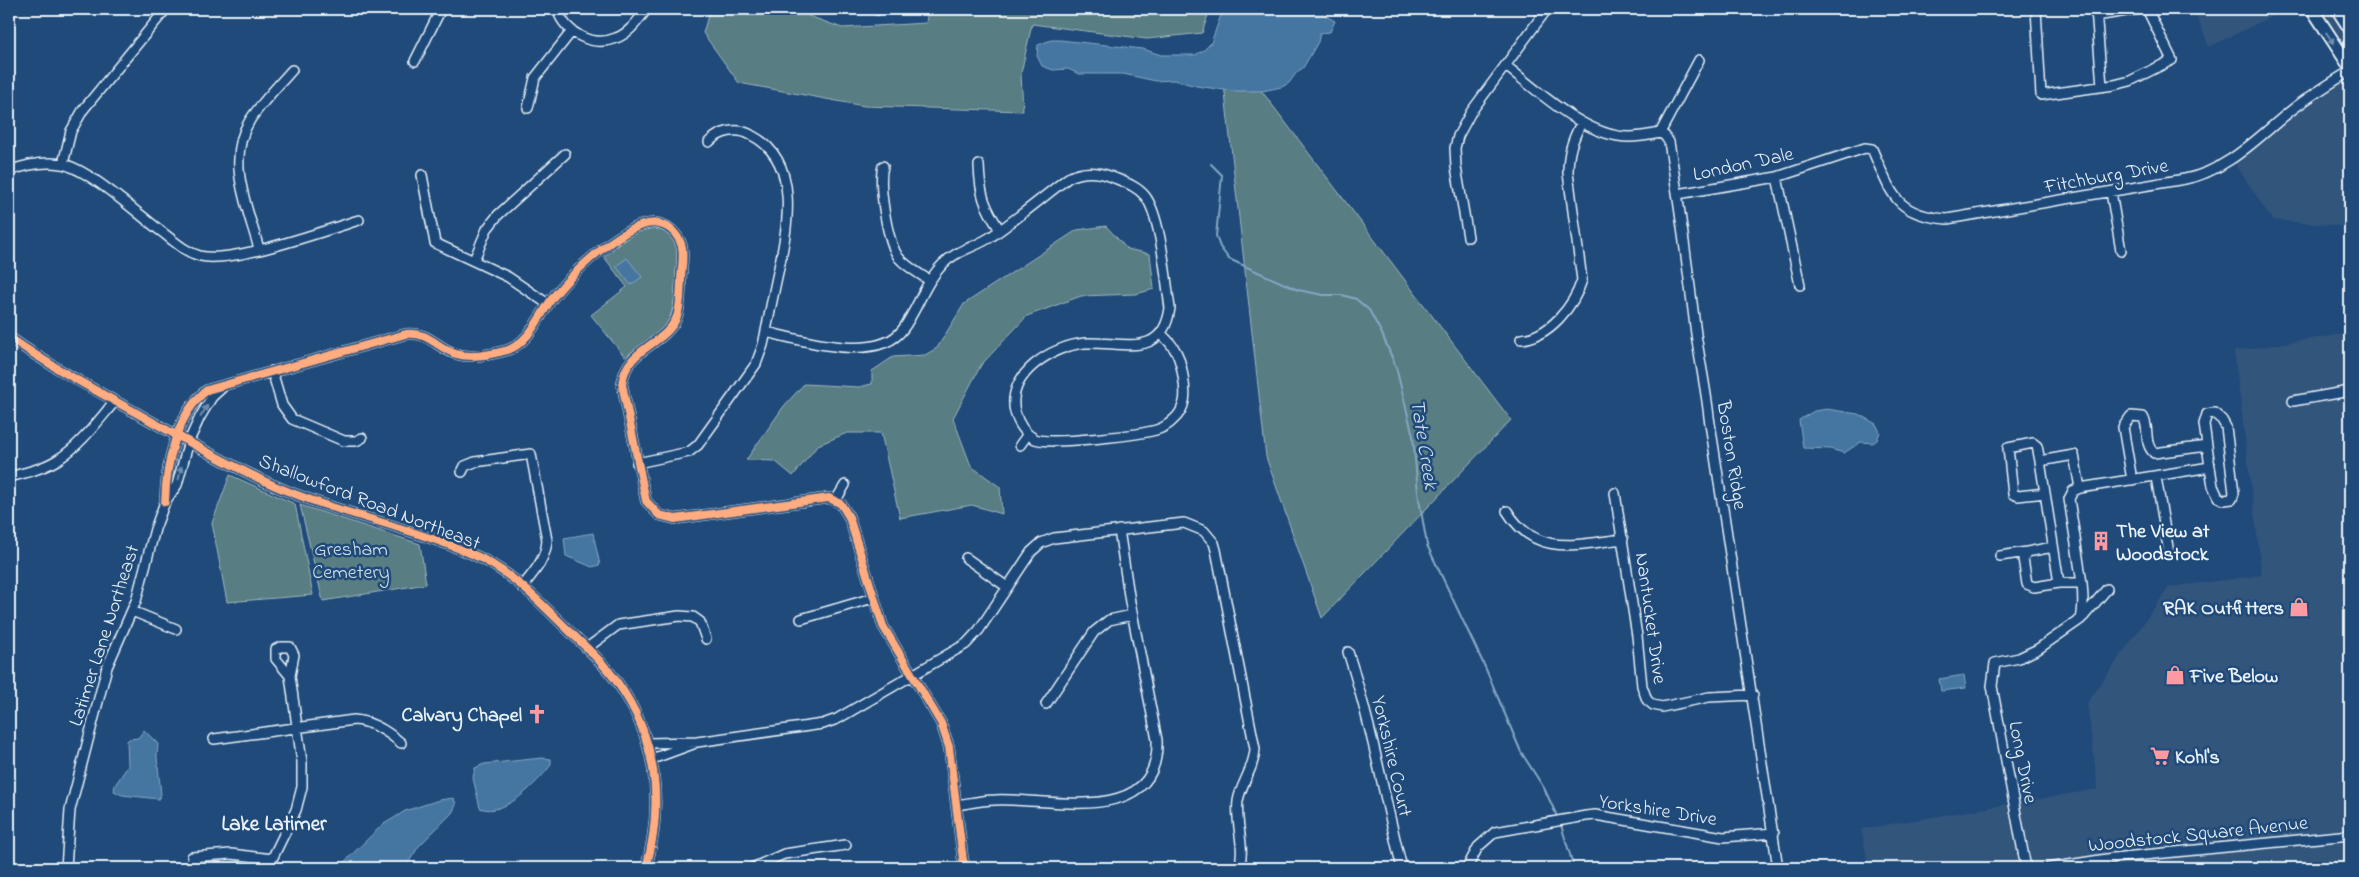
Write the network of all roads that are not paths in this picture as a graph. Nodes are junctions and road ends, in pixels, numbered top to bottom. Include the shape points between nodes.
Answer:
1 (166, 9) edge
2 (557, 9) edge
3 (646, 9) edge
4 (1546, 9) edge
5 (2036, 9) edge
6 (2139, 9) edge
7 (2147, 9) edge
8 (2312, 9) edge
9 (2337, 9) edge
10 (437, 10) edge
11 (2096, 13) edge
12 (2350, 29) edge
13 (572, 31) junction
14 (1699, 60) dead end
15 (415, 61) dead end
16 (1506, 66) junction
17 (2350, 69) edge
18 (292, 70) dead end
19 (2102, 86) junction
20 (528, 108) dead end
21 (1581, 123) junction
22 (1660, 133) junction
23 (709, 142) dead end
24 (1872, 149) joint
25 (565, 154) dead end
26 (63, 164) junction
27 (979, 165) dead end
28 (883, 166) dead end
29 (9, 171) edge
30 (422, 175) dead end
31 (1778, 177) junction
32 (2111, 192) junction
33 (1678, 194) junction
34 (359, 220) dead end
35 (1000, 230) junction
36 (1468, 237) dead end
37 (259, 249) junction
38 (2121, 252) dead end
39 (474, 260) junction
40 (930, 281) junction
41 (1800, 285) dead end
42 (548, 304) junction
43 (766, 332) junction
44 (1161, 334) junction
45 (9, 337) edge
46 (1520, 339) dead end
47 (272, 371) junction
48 (225, 385) junction
49 (2350, 391) edge
50 (116, 401) junction
51 (2294, 401) dead end
52 (1028, 434) junction
53 (177, 435) junction
54 (362, 438) dead end
55 (189, 442) junction
56 (1020, 444) dead end
57 (2207, 446) junction
58 (2040, 461) junction
59 (637, 463) junction
60 (2210, 467) junction
61 (462, 472) dead end
62 (2156, 477) junction
63 (9, 478) edge
64 (2132, 480) junction
65 (844, 485) dead end
66 (2080, 488) junction
67 (1615, 493) dead end
68 (2045, 493) junction
69 (836, 500) junction
70 (165, 502) junction
71 (1507, 511) dead end
72 (1119, 530) junction
73 (1623, 539) junction
74 (2054, 547) junction
75 (2027, 552) junction
76 (2169, 553) dead end
77 (2000, 556) dead end
78 (966, 558) dead end
79 (2059, 583) junction
80 (2082, 583) junction
81 (522, 587) junction
82 (1007, 587) junction
83 (2107, 589) dead end
84 (873, 598) junction
85 (132, 612) junction
86 (1132, 614) junction
87 (801, 619) dead end
88 (2081, 619) junction
89 (176, 629) dead end
90 (706, 639) dead end
91 (587, 648) junction
92 (1348, 652) dead end
93 (290, 676) dead end
94 (913, 676) junction
95 (1753, 695) junction
96 (1046, 704) dead end
97 (297, 726) junction
98 (214, 739) dead end
99 (698, 742) junction
100 (401, 743) dead end
101 (648, 743) junction
102 (652, 758) junction
103 (957, 805) junction
104 (1774, 833) junction
105 (2350, 835) edge
106 (846, 845) dead end
107 (192, 857) dead end
108 (272, 864) edge
109 (66, 868) edge
110 (646, 868) edge
111 (752, 868) edge
112 (966, 868) edge
113 (1239, 868) edge
114 (1402, 868) edge
115 (1467, 868) edge
116 (1778, 868) edge
117 (2026, 868) edge
118 (2049, 868) edge

1 - 26 street via 83,110 71,131
2 - 13 street
3 - 13 street via 635,24 616,38 599,41 582,38
4 - 16 street
5 - 19 street via 2041,95
6 - 11 street
7 - 19 street via 2172,60 2130,81
8 -> 17 main road
9 - 12 main road
10 - 15 street
11 - 19 street
13 - 20 street via 534,78
14 - 22 street
16 - 21 street
16 - 36 street via 1462,125 1455,148
17 - 32 street, Fitchburg Drive via 2209,172
18 - 37 street via 249,121 239,149 239,170
21 - 22 street via 1629,138
21 - 46 street via 1570,144 1568,172 1582,280 1572,305 1536,336
22 - 33 street, Boston Ridge via 1669,142
23 - 43 street via 725,132 750,134 768,146 782,170 788,221
24 - 31 street, London Dale via 1856,150
24 - 32 street, Fitchburg Drive via 1893,196 1904,207 1934,218
25 - 39 street via 498,215 487,229
26 - 29 street via 36,164
26 - 37 street via 92,178 191,252 222,257
27 - 35 street via 982,197
28 - 40 street via 881,183 893,246 905,263
30 - 39 street via 435,243
31 - 33 street, London Dale
31 - 41 street
32 - 38 street
33 - 95 street, Boston Ridge
34 - 37 street
35 - 40 street via 949,258
35 - 44 street via 1074,175 1098,173 1136,188 1148,201 1156,226 1170,308
39 - 42 street via 508,277
40 - 43 street via 904,328 888,341 839,347
42 - 47 street, Latimer Lane Northeast via 521,343 501,352 462,356 427,336 413,333
42 - 59 street, Latimer Lane Northeast via 579,268 636,226 658,222 678,238 683,253 677,317 631,361 623,377 622,390
43 - 59 street via 756,364 698,445 689,452
44 - 52 street via 1137,345 1074,345 1055,352 1030,369 1016,387 1014,406
44 - 52 street via 1178,352 1185,388 1184,405 1172,422 1152,431 1058,442
45 - 50 street, Shallowford Road Northeast
47 - 48 street, Latimer Lane Northeast
47 - 54 street via 282,405 292,419 344,441
48 - 53 street, Latimer Lane Northeast via 207,390 198,398
55 -> 48 street, Latimer Lane Northeast via 212,397
49 - 51 street
50 - 53 street, Shallowford Road Northeast
50 - 63 street via 58,460
52 - 56 street
53 - 55 street, Shallowford Road Northeast
53 - 70 street, Latimer Lane Northeast via 165,481
70 -> 55 street, Latimer Lane Northeast via 178,485
55 - 81 street, Shallowford Road Northeast via 299,496 472,554
57 - 60 street
57 - 60 street via 2204,419 2207,414 2214,413 2226,427 2232,498 2218,498
57 - 64 street via 2154,453 2147,441 2146,421 2142,416 2131,416 2124,427
58 - 66 street via 2074,455
58 - 68 street
58 - 68 street via 2036,444 2008,448 2013,494
59 - 69 street, Latimer Lane Northeast via 648,505 659,515 675,519 829,498
60 - 62 street
61 - 81 street via 465,466 475,462 531,454 547,540 545,556
62 - 64 street
62 - 76 street
64 - 66 street
65 - 69 street
66 - 80 street via 2069,498
67 - 73 street, Nantucket Drive
68 - 74 street
69 - 84 street via 853,526
70 - 85 street, Latimer Lane Northeast
71 - 73 street via 1523,530 1554,546
72 - 82 street via 1054,538 1041,543
72 - 86 street
72 - 113 street via 1184,523 1204,531 1214,543 1256,749 1238,801 1242,854
73 - 95 street, Nantucket Drive via 1642,686 1647,700 1662,706 1709,697
74 - 75 street
74 - 79 street
75 - 77 street
75 - 79 street via 2023,558 2027,584 2034,587
78 - 82 street
79 - 80 street
80 - 88 street via 2084,608
81 - 91 street, Shallowford Road Northeast
82 - 94 street via 969,641
83 - 88 street
84 - 87 street
84 - 94 street via 888,635
85 - 89 street
85 - 109 street, Latimer Lane Northeast via 107,667 91,725 70,810
86 - 96 street via 1109,620 1094,632
86 - 103 street via 1157,740 1156,758 1142,784 1124,796 1095,803 996,800
88 - 117 street, Long Drive via 2038,649 2019,658 1995,662 1992,686
90 - 91 street via 700,622 693,617 679,616 618,625
91 - 101 street, Shallowford Road Northeast via 626,695
92 - 114 street, Yorkshire Court via 1364,704
93 - 97 street
94 - 99 street via 830,722
94 - 103 street via 946,736
95 - 104 street, Boston Ridge
97 - 98 street
97 - 100 street via 362,720 378,726
97 - 108 street via 303,773 300,799
99 - 101 street
99 - 102 street
101 - 102 street, Shallowford Road Northeast
102 - 110 street, Shallowford Road Northeast via 655,816
103 - 112 street
104 - 115 street, Yorkshire Drive via 1723,838 1586,816 1494,832 1478,847
104 - 116 street, Boston Ridge
105 - 118 street, Woodstock Square Avenue via 2099,860
106 - 111 street via 788,853
107 - 108 street via 231,854

